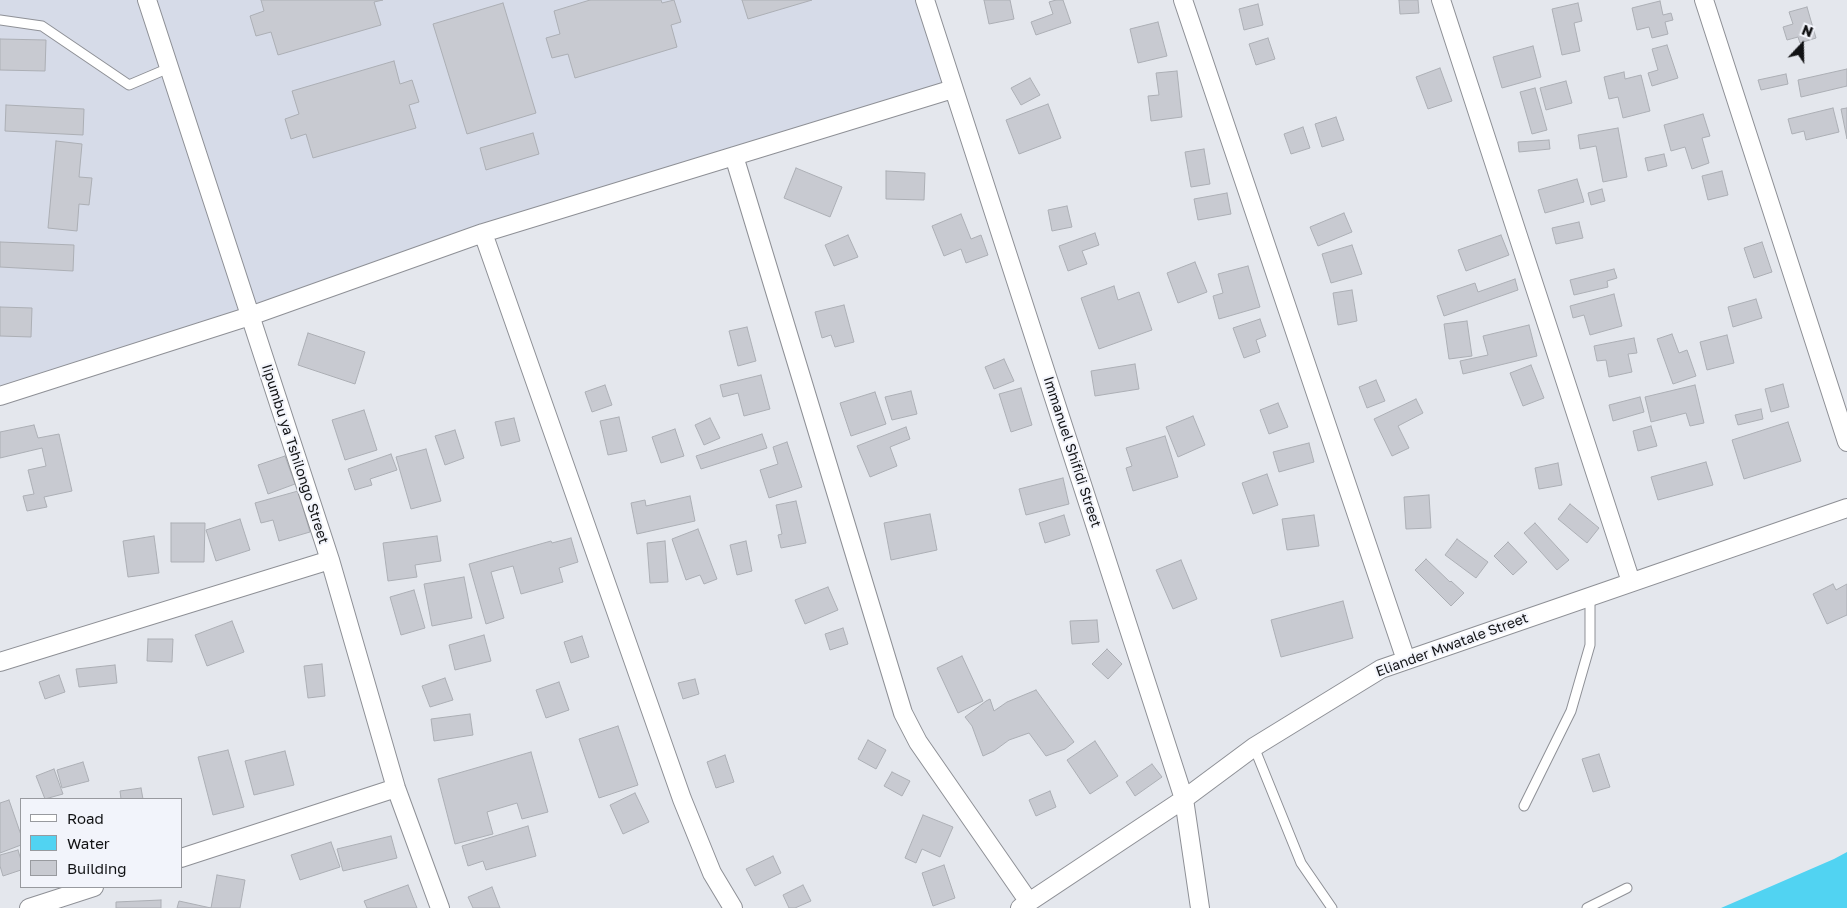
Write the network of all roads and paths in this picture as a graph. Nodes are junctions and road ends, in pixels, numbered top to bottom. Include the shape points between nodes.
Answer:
1 (147, 0) edge
2 (925, 0) edge
3 (1183, 0) edge
4 (1441, 0) edge
5 (1704, 0) edge
6 (0, 20) edge
7 (169, 68) junction
8 (953, 89) junction
9 (734, 156) junction
10 (483, 233) junction
11 (250, 316) junction
12 (0, 396) edge
13 (1847, 442) edge
14 (1847, 508) edge
15 (330, 560) junction
16 (1631, 582) junction
17 (1590, 596) junction
18 (1406, 660) junction
19 (0, 662) edge
20 (1254, 747) junction
21 (396, 788) junction
22 (1184, 799) junction
23 (1524, 806) dead end
24 (182, 858) edge
25 (91, 888) edge
26 (1627, 888) dead end
27 (1025, 905) edge
28 (29, 908) edge
29 (440, 908) edge
30 (733, 908) edge
31 (1200, 908) edge
32 (1332, 908) edge
33 (1587, 908) edge

1 - 7 street, Iipumbu ya Tshilongo Street
2 - 8 street, Immanuel Shifidi Street
3 - 18 street
4 - 16 street
5 - 13 street
6 - 7 lane via 42,26 129,85
7 - 11 street, Iipumbu ya Tshilongo Street
8 - 9 street
8 - 22 street, Immanuel Shifidi Street
9 - 10 street
9 - 27 street via 903,713 922,749
10 - 11 street
10 - 30 street via 682,799 712,873
11 - 12 street
11 - 15 street, Iipumbu ya Tshilongo Street
14 - 16 street, Eliander Mwatale Street
15 - 19 street
15 - 21 street, Iipumbu ya Tshilongo Street
16 - 17 street, Eliander Mwatale Street
17 - 18 street, Eliander Mwatale Street
17 - 23 lane via 1590,644 1571,710
18 - 20 street, Eliander Mwatale Street via 1366,676
20 - 22 street, Eliander Mwatale Street
20 - 32 lane via 1301,863
21 - 24 street
21 - 29 street, Iipumbu ya Tshilongo Street
22 - 27 street, Eliander Mwatale Street
22 - 31 street, Immanuel Shifidi Street
25 - 28 street
26 - 33 lane

